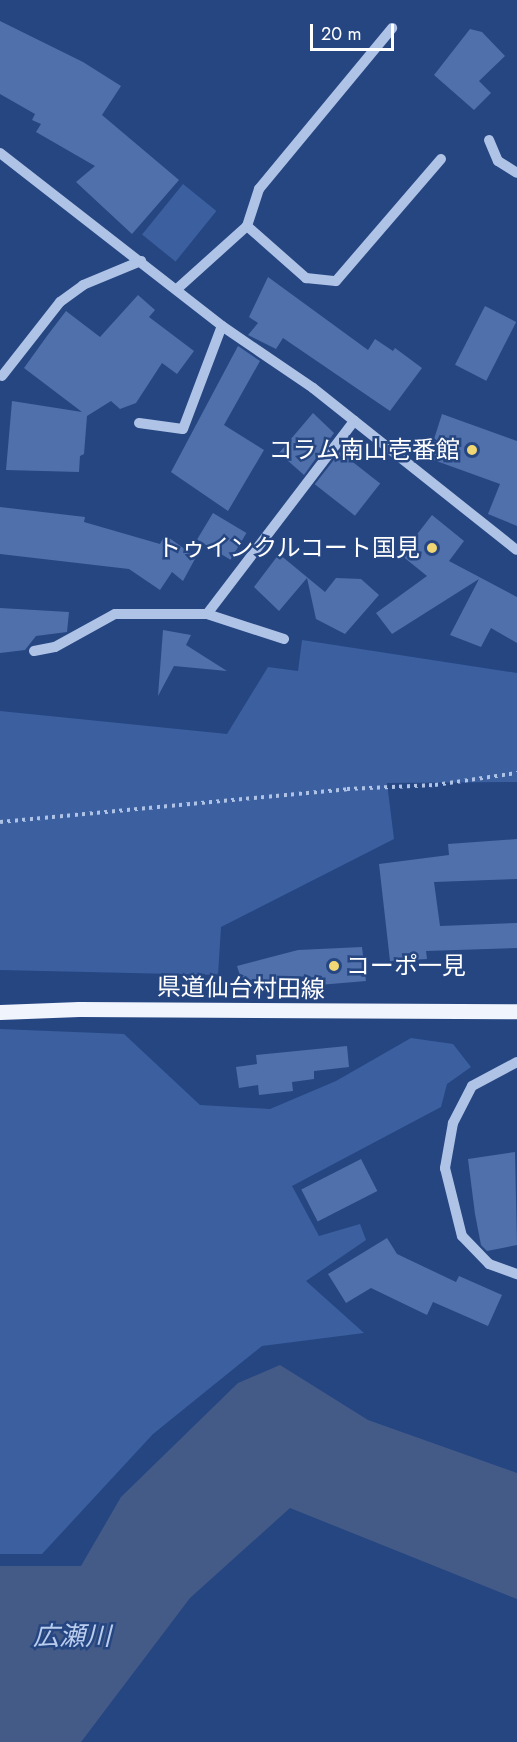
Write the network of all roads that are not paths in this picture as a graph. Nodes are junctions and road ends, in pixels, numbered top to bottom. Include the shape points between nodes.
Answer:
1 (392, 28) dead end
2 (489, 140) dead end
3 (0, 153) edge
4 (441, 159) dead end
5 (517, 172) edge
6 (247, 226) junction
7 (141, 261) junction
8 (177, 289) junction
9 (222, 326) junction
10 (2, 376) edge
11 (354, 421) junction
12 (139, 423) dead end
13 (517, 549) edge
14 (207, 614) junction
15 (284, 639) dead end
16 (34, 651) dead end
17 (517, 1011) edge
18 (0, 1012) edge
19 (517, 1062) edge
20 (517, 1274) edge

1 - 6 street via 259,189
2 - 5 street via 498,161
3 - 7 street
4 - 6 street via 336,281 306,278
6 - 8 street
7 - 8 street
7 - 10 street via 83,285 60,302
8 - 9 street
9 - 11 street
9 - 12 street via 183,429
11 - 13 street
11 - 14 street
14 - 15 street
14 - 16 street via 115,614 55,646
17 - 18 main road, 県道仙台村田線
19 - 20 street via 472,1086 453,1123 445,1168 462,1236 489,1264

